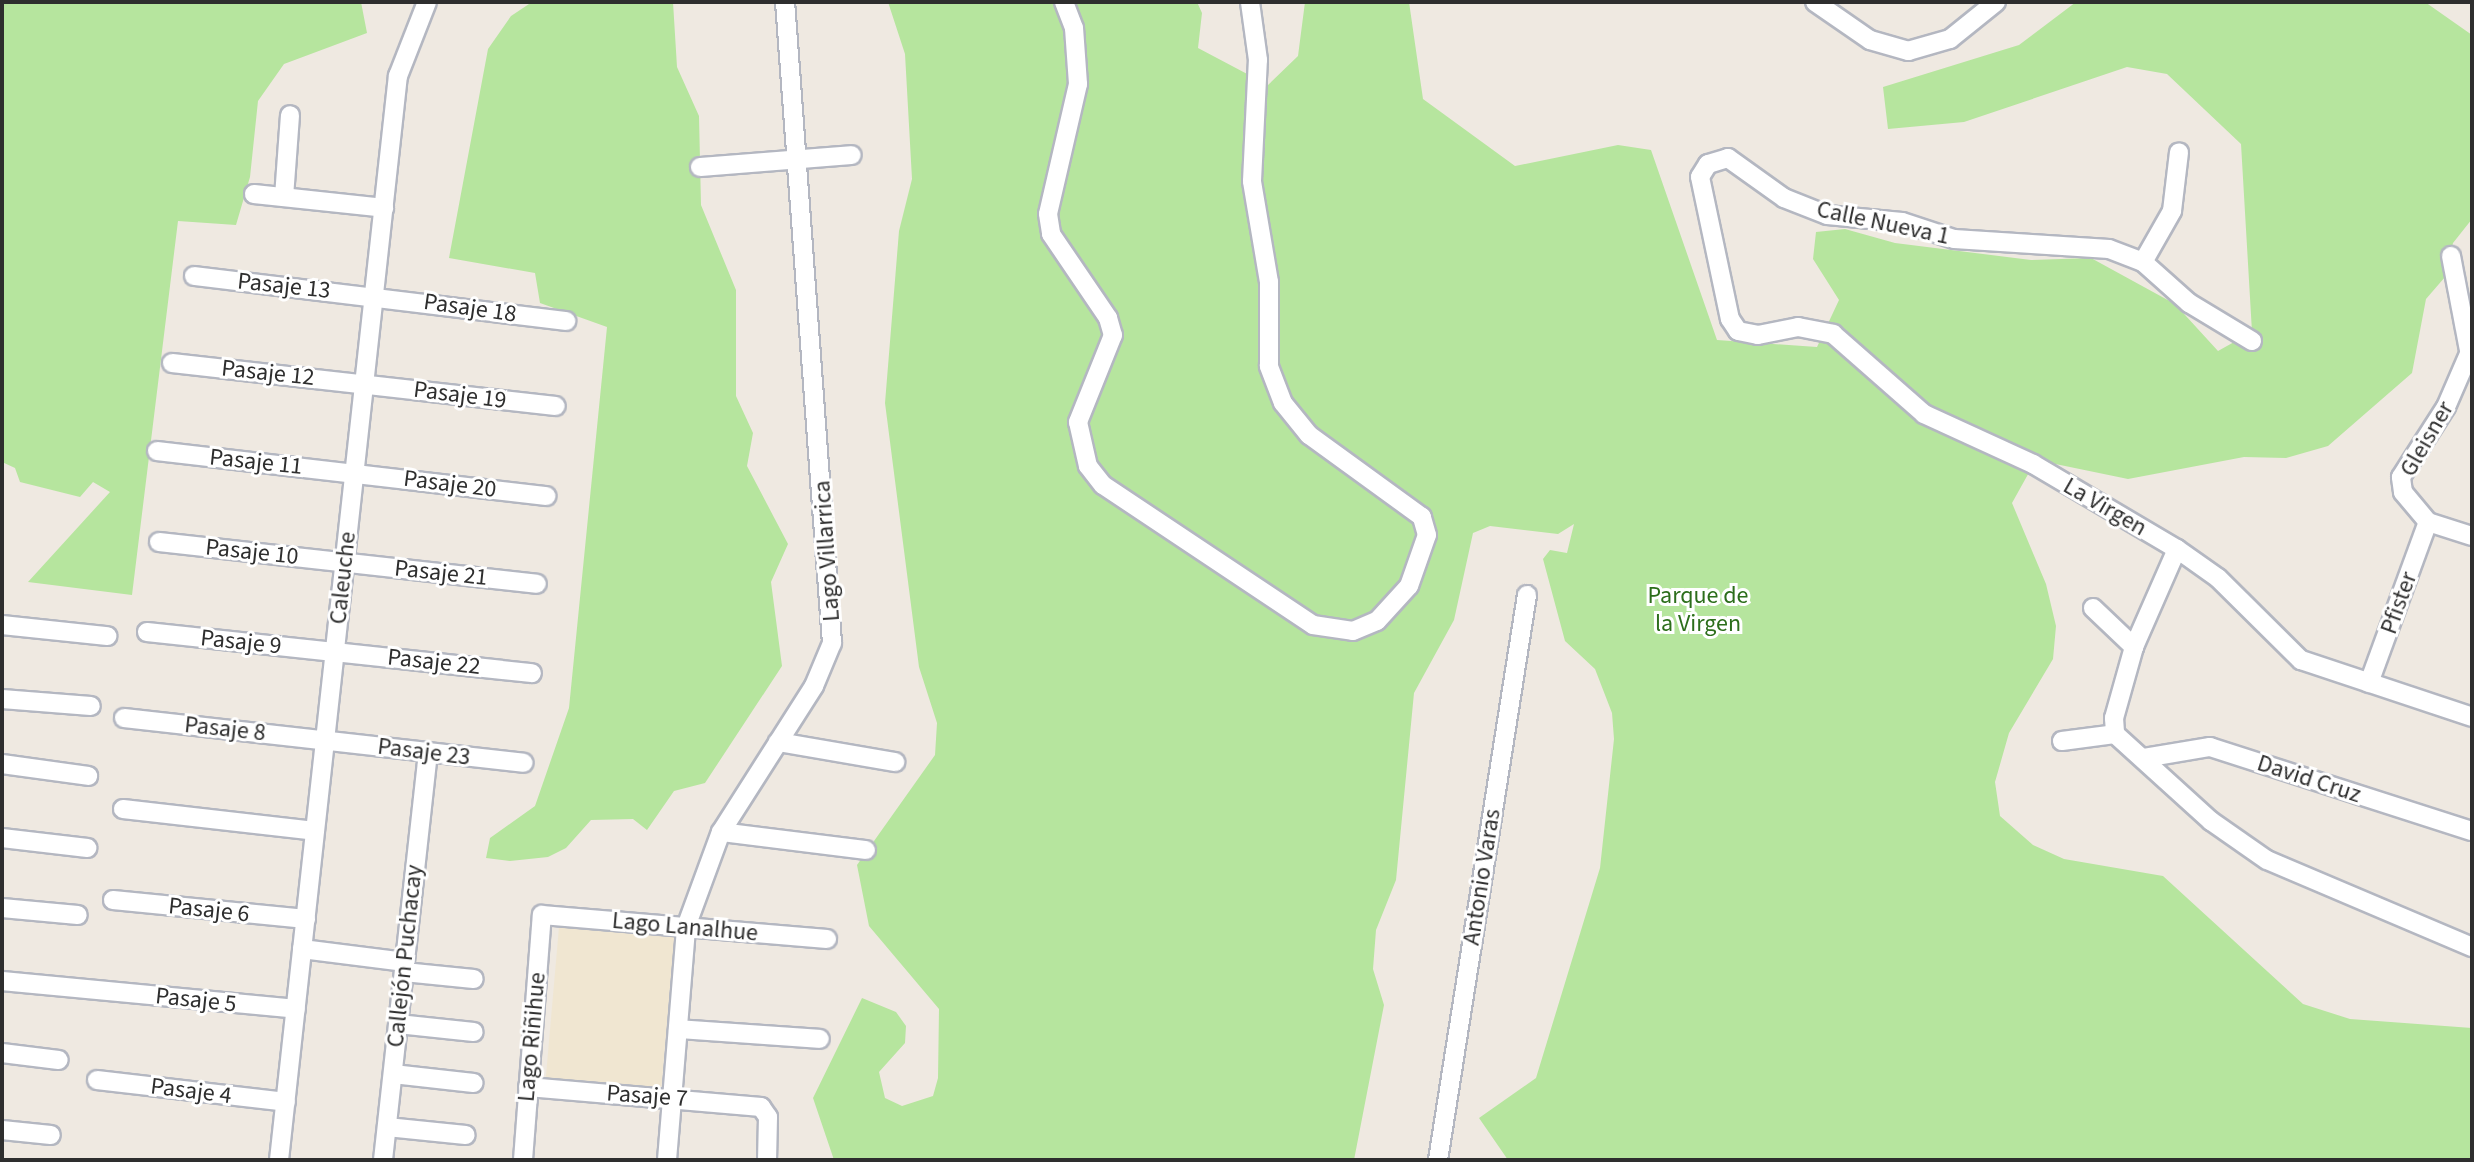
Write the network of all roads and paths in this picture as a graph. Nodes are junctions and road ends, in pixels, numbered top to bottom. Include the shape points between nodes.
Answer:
1 (427, 2) edge
2 (785, 2) edge
3 (1064, 2) edge
4 (1250, 2) edge
5 (1996, 2) edge
6 (1820, 3) edge
7 (290, 115) dead end
8 (2179, 152) dead end
9 (852, 155) dead end
10 (798, 159) junction
11 (700, 167) dead end
12 (254, 194) dead end
13 (284, 197) junction
14 (384, 208) junction
15 (2451, 256) dead end
16 (2143, 262) junction
17 (194, 276) dead end
18 (374, 295) junction
19 (566, 321) dead end
20 (1733, 326) joint
21 (2252, 341) dead end
22 (2470, 348) edge
23 (172, 363) dead end
24 (364, 384) junction
25 (556, 406) dead end
26 (157, 451) dead end
27 (355, 473) junction
28 (546, 496) dead end
29 (2428, 522) junction
30 (2472, 536) edge
31 (159, 542) dead end
32 (2177, 549) junction
33 (345, 562) junction
34 (537, 584) dead end
35 (1527, 595) dead end
36 (2093, 608) dead end
37 (2, 625) edge
38 (147, 632) dead end
39 (107, 636) dead end
40 (2134, 647) junction
41 (335, 652) junction
42 (532, 673) dead end
43 (2369, 683) junction
44 (2, 699) edge
45 (91, 706) dead end
46 (2472, 717) edge
47 (124, 718) dead end
48 (2115, 734) junction
49 (325, 740) junction
50 (2062, 741) dead end
51 (778, 742) junction
52 (428, 752) junction
53 (2144, 758) junction
54 (895, 762) dead end
55 (523, 763) dead end
56 (2, 764) edge
57 (88, 776) dead end
58 (123, 809) dead end
59 (315, 831) junction
60 (2472, 831) edge
61 (721, 832) junction
62 (2, 838) edge
63 (87, 848) dead end
64 (866, 850) dead end
65 (113, 900) dead end
66 (2, 908) edge
67 (78, 915) dead end
68 (542, 915) joint
69 (306, 919) junction
70 (686, 927) junction
71 (827, 939) dead end
72 (2472, 947) edge
73 (302, 949) junction
74 (404, 967) junction
75 (474, 979) dead end
76 (2, 981) edge
77 (296, 1009) junction
78 (398, 1024) junction
79 (678, 1029) junction
80 (474, 1032) dead end
81 (820, 1039) dead end
82 (2, 1053) edge
83 (59, 1060) dead end
84 (393, 1074) junction
85 (97, 1080) dead end
86 (473, 1083) dead end
87 (528, 1087) junction
88 (672, 1098) junction
89 (286, 1102) junction
90 (387, 1127) junction
91 (2, 1130) edge
92 (51, 1135) dead end
93 (466, 1135) dead end
94 (279, 1160) edge
95 (383, 1160) edge
96 (524, 1160) edge
97 (667, 1160) edge
98 (767, 1160) edge
99 (1438, 1160) edge

1 - 14 street, Caleuche via 398,76
2 - 10 street, Lago Villarrica
3 - 4 street via 1074,28 1078,84 1050,224 1064,259 1108,318 1113,335 1078,422 1088,466 1103,485 1313,625 1353,631 1377,621 1409,586 1427,535 1422,517 1309,435 1283,403 1269,366 1269,282 1252,181 1256,27
5 - 6 street via 1950,39 1908,51 1870,40
7 - 13 street
8 - 16 street via 2172,211
9 - 10 street
10 - 11 street
10 - 51 street, Lago Villarrica via 833,630 823,669
12 - 13 street
13 - 14 street
14 - 18 street, Caleuche
15 - 22 street, Gleisner
16 - 20 street, Calle Nueva 1 via 2076,244 1954,239 1902,222 1827,215 1784,198 1721,158 1703,170 1700,186
16 - 21 street, Calle Nueva 1 via 2189,303
17 - 18 street, Pasaje 13
18 - 19 street, Pasaje 18
18 - 24 street, Caleuche
20 - 32 street, La Virgen via 1749,335 1798,327 1833,334 1924,414 2033,464
22 - 29 street, Gleisner via 2446,407 2401,477 2403,492
23 - 24 street, Pasaje 12
24 - 25 street, Pasaje 19
24 - 27 street, Caleuche
26 - 27 street, Pasaje 11
27 - 28 street, Pasaje 20
27 - 33 street, Caleuche
29 - 30 street
29 - 43 street, Pfister
31 - 33 street, Pasaje 10
32 - 40 street
32 - 43 street, La Virgen via 2218,578 2301,660
33 - 34 street, Pasaje 21
33 - 41 street, Caleuche
35 - 99 street, Antonio Varas
36 - 40 street
37 - 39 street
38 - 41 street, Pasaje 9
40 - 48 street via 2114,718
41 - 42 street, Pasaje 22
41 - 49 street, Caleuche
43 - 46 street, La Virgen
44 - 45 street
47 - 49 street, Pasaje 8
48 - 50 street
48 - 53 street
49 - 52 street, Pasaje 23
49 - 59 street, Caleuche
51 - 54 street
51 - 61 street, Lago Villarrica
52 - 55 street, Pasaje 23
52 - 74 street, Callejón Puchacay
53 - 60 street, David Cruz via 2210,747
53 - 72 street via 2211,821 2267,860
56 - 57 street
58 - 59 street
59 - 69 street, Caleuche
61 - 64 street
61 - 70 street, Lago Villarrica
62 - 63 street
65 - 69 street, Pasaje 6
66 - 67 street
68 - 70 street, Lago Lanalhue
68 - 87 street, Lago Riñihue
69 - 73 street, Caleuche
70 - 71 street, Lago Lanalhue
70 - 79 street, Lago Villarrica
73 - 74 street
73 - 77 street, Caleuche
74 - 75 street
74 - 78 street, Callejón Puchacay
76 - 77 street, Pasaje 5
77 - 89 street, Caleuche
78 - 80 street
78 - 84 street, Callejón Puchacay
79 - 81 street
79 - 88 street, Lago Villarrica
82 - 83 street
84 - 86 street
84 - 90 street, Callejón Puchacay
85 - 89 street, Pasaje 4
87 - 88 street, Pasaje 7
87 - 96 street, Lago Riñihue
88 - 97 street, Lago Villarrica
88 - 98 street, Pasaje 7 via 765,1109
89 - 94 street, Caleuche
90 - 93 street
90 - 95 street, Callejón Puchacay
91 - 92 street

